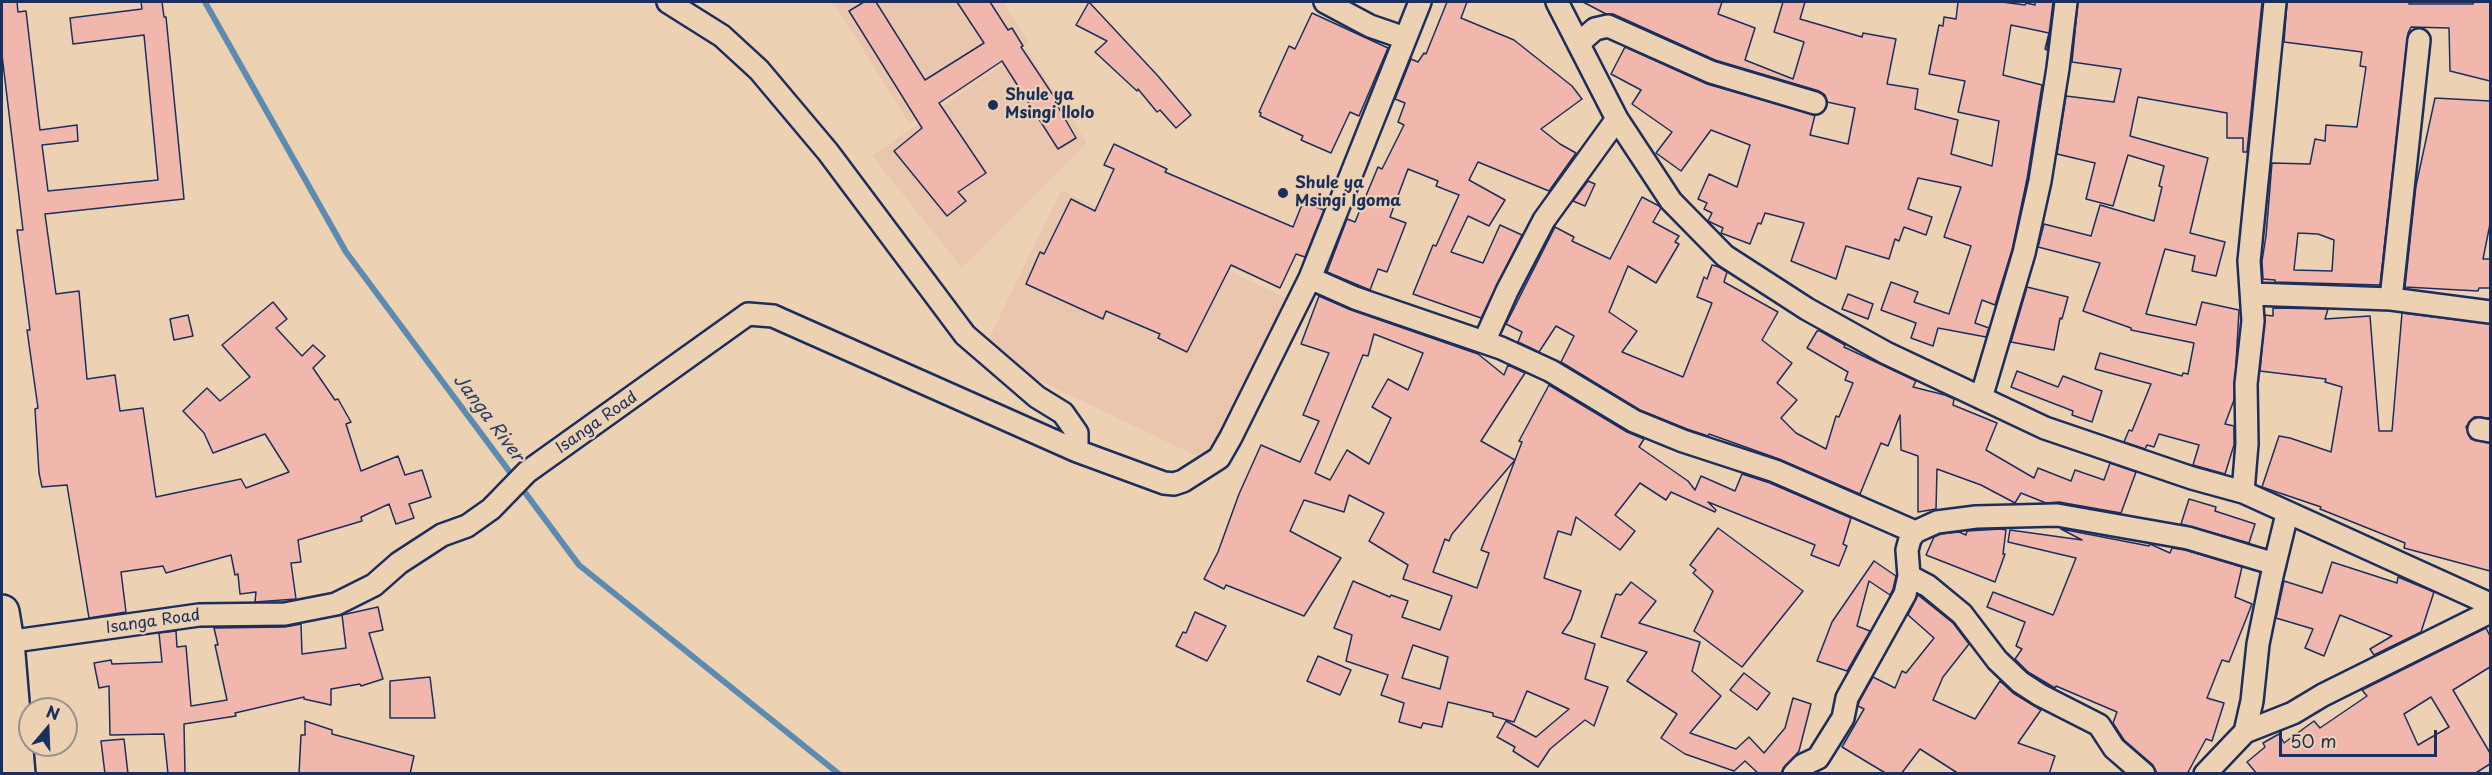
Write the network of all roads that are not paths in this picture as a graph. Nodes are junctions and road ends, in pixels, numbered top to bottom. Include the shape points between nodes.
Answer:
1 (668, 2) edge
2 (1325, 2) edge
3 (1420, 2) edge
4 (1557, 2) edge
5 (2066, 2) edge
6 (2275, 2) edge
7 (1405, 38) junction
8 (2419, 40) dead end
9 (1579, 43) junction
10 (1815, 103) dead end
11 (1617, 119) junction
12 (1310, 278) junction
13 (2252, 294) junction
14 (2391, 299) junction
15 (2490, 312) edge
16 (1484, 342) junction
17 (1981, 398) junction
18 (1077, 451) junction
19 (2242, 492) junction
20 (2287, 514) junction
21 (1915, 532) junction
22 (2274, 564) junction
23 (1909, 576) junction
24 (2490, 604) edge
25 (2490, 612) edge
26 (4, 627) edge
27 (2245, 732) junction
28 (18, 774) edge
29 (1794, 774) edge
30 (2144, 774) edge
31 (2205, 774) edge

1 - 18 street via 722,36 759,70 828,152 965,334 1037,396 1063,413 1077,433
2 - 7 street via 1370,26
3 - 7 street, Isanga Road
4 - 9 street
5 - 17 street via 2040,181 2024,253
6 - 13 street via 2249,261
7 - 12 street, Isanga Road
8 - 14 street
9 - 10 street via 1595,29 1608,26 1711,72
9 - 11 street
11 - 16 street via 1544,220
11 - 17 street via 1671,201 1725,256 1807,309 1886,353
12 - 16 street
12 - 18 street, Isanga Road via 1219,458 1174,484
13 - 14 street
13 - 19 street
14 - 15 street
16 - 21 street via 1551,371 1634,421 1775,471
17 - 19 street via 2045,428
18 - 26 street, Isanga Road via 773,316 748,314 527,472 491,509 442,535 374,585 336,604 285,614
19 - 20 street
20 - 22 street
20 - 24 street
21 - 22 street via 1937,522 1976,517 2057,515 2188,538
21 - 23 street via 1907,550
22 - 27 street
23 - 29 street via 1905,594 1847,698 1844,718 1818,758
23 - 30 street via 1962,614 1997,660 2020,682 2099,725 2114,748
25 - 27 street via 2293,713
26 - 28 highway
27 - 31 street

